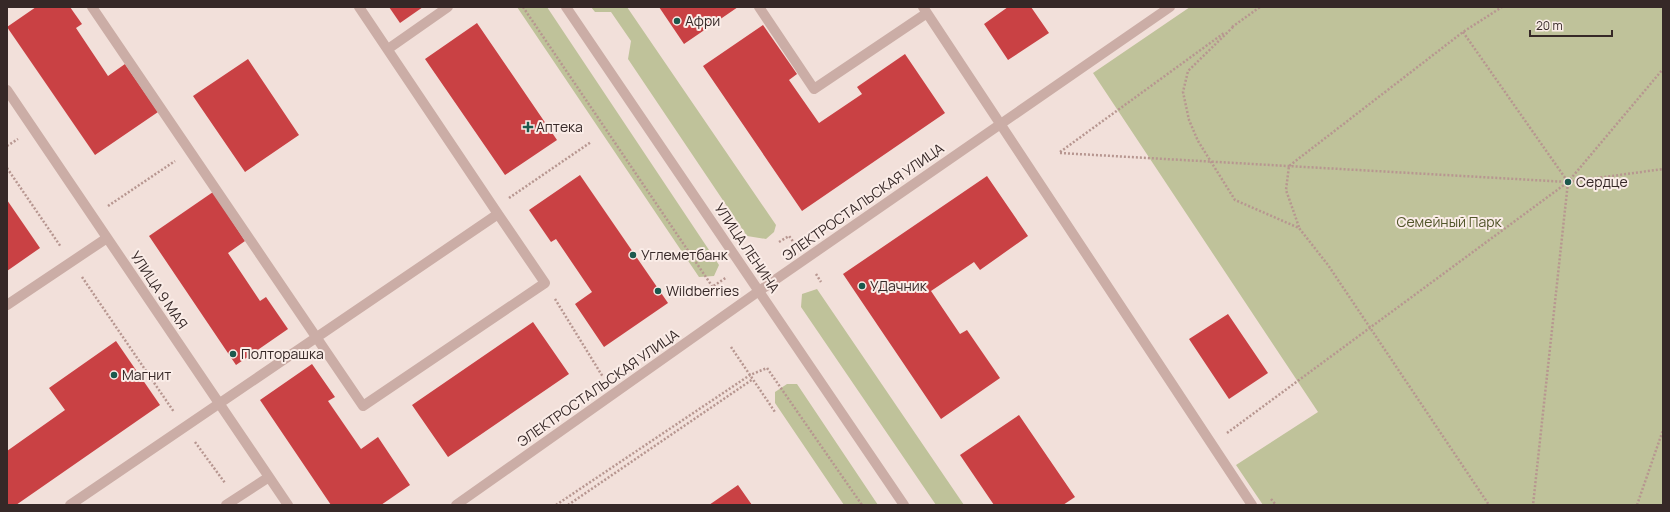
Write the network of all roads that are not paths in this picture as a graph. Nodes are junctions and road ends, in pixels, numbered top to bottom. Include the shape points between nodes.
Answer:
1 (92, 7) edge
2 (359, 7) edge
3 (448, 7) edge
4 (566, 7) edge
5 (759, 7) edge
6 (1170, 7) edge
7 (925, 10) edge
8 (388, 49) junction
9 (7, 90) edge
10 (1000, 124) junction
11 (496, 211) junction
12 (107, 238) junction
13 (759, 291) junction
14 (7, 305) edge
15 (316, 337) junction
16 (219, 403) junction
17 (269, 477) junction
18 (70, 505) edge
19 (226, 505) edge
20 (288, 505) edge
21 (456, 505) edge
22 (904, 505) edge
23 (1252, 505) edge

1 - 15 street
2 - 8 street
3 - 8 street
4 - 13 street, УЛИЦА ЛЕНИНА
5 - 7 street via 814,89
6 - 10 street, ЭЛЕКТРОСТАЛЬСКАЯ УЛИЦА
7 - 10 street
8 - 11 street
9 - 12 street, УЛИЦА 9 МАЯ
10 - 13 street, ЭЛЕКТРОСТАЛЬСКАЯ УЛИЦА
10 - 23 street
11 - 15 street
11 - 15 street via 545,283 363,406
12 - 14 street
12 - 16 street, УЛИЦА 9 МАЯ
13 - 21 street, ЭЛЕКТРОСТАЛЬСКАЯ УЛИЦА
13 - 22 street, УЛИЦА ЛЕНИНА
15 - 16 street
16 - 17 street, УЛИЦА 9 МАЯ
16 - 18 street
17 - 19 street
17 - 20 street, УЛИЦА 9 МАЯ

